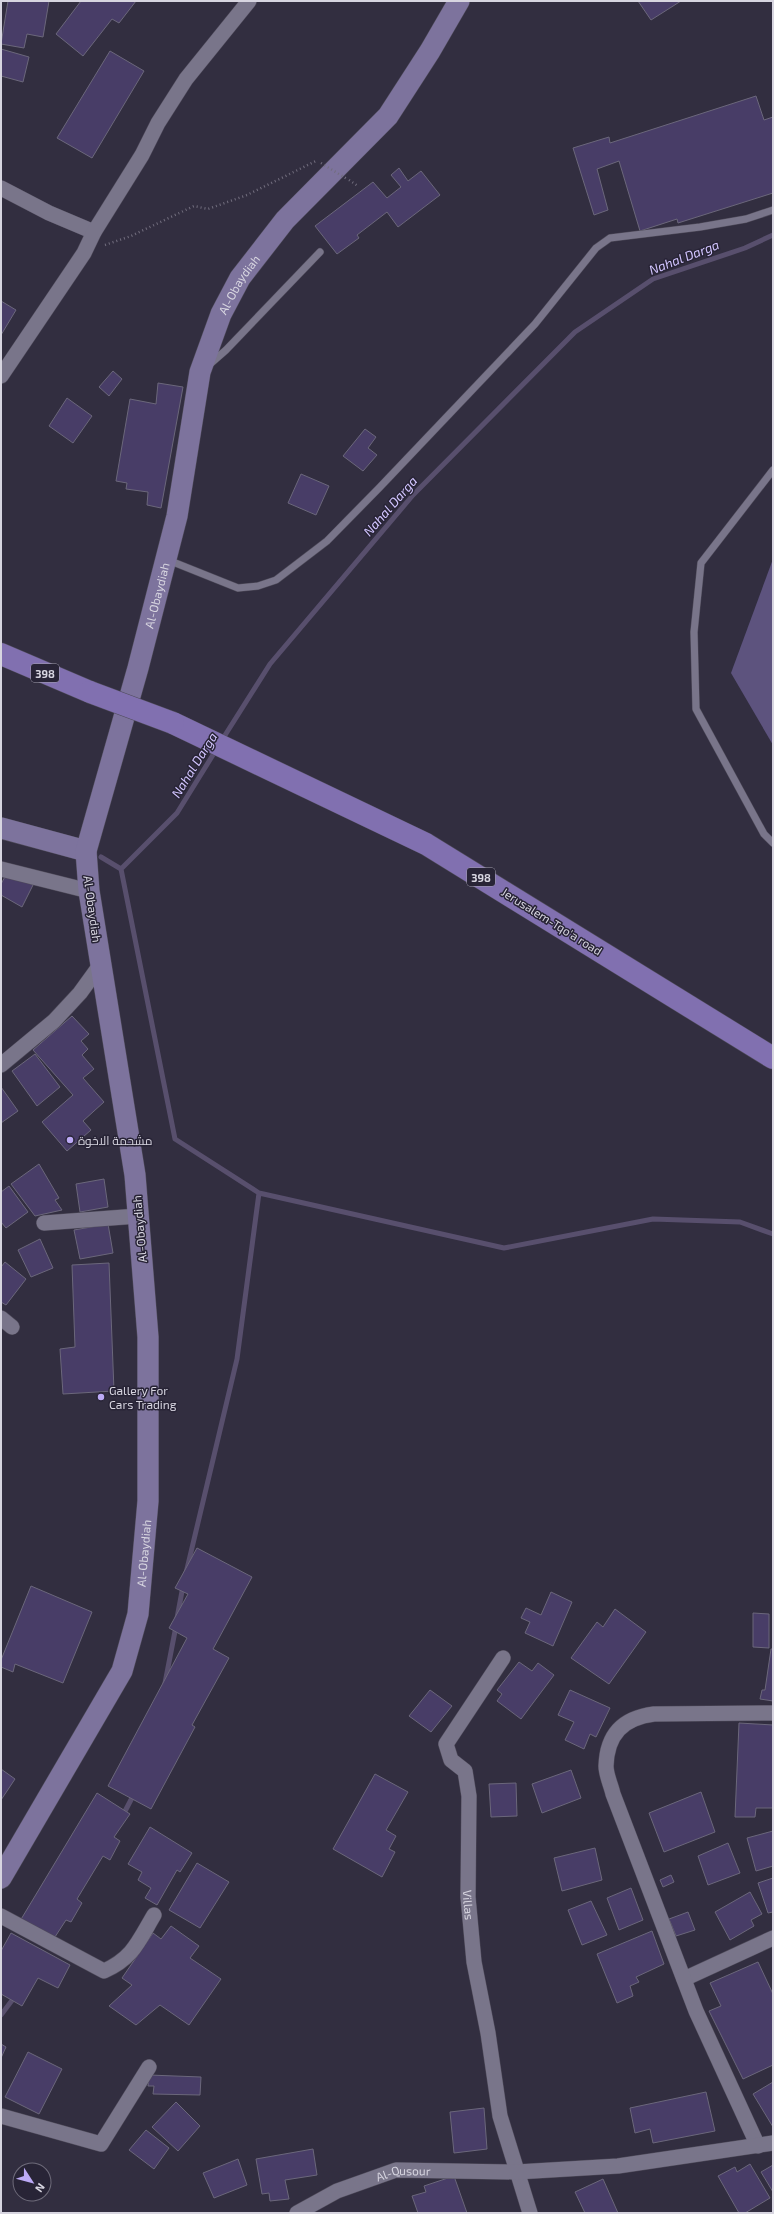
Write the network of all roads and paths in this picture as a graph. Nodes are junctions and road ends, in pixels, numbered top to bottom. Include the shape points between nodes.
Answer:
1 (249, 1) edge
2 (459, 1) edge
3 (358, 186) dead end
4 (1, 188) edge
5 (773, 210) edge
6 (94, 232) junction
7 (320, 252) dead end
8 (84, 253) junction
9 (200, 372) junction
10 (1, 376) edge
11 (773, 470) edge
12 (166, 560) junction
13 (1, 654) edge
14 (1, 828) edge
15 (773, 843) edge
16 (86, 851) junction
17 (1, 869) edge
18 (89, 890) junction
19 (102, 964) junction
20 (773, 1058) edge
21 (1, 1064) edge
22 (138, 1216) junction
23 (44, 1223) dead end
24 (503, 1658) dead end
25 (773, 1713) edge
26 (1, 1878) edge
27 (154, 1915) dead end
28 (1, 1916) edge
29 (773, 1938) edge
30 (684, 1979) junction
31 (149, 2067) dead end
32 (1, 2116) edge
33 (773, 2143) edge
34 (758, 2146) junction
35 (517, 2172) junction
36 (297, 2213) edge
37 (530, 2213) edge

1 - 6 street via 186,79
2 - 9 main road, Al-Obaydiah via 388,116 285,220 240,278 220,314
3 - 8 path, bridge via 317,160 247,195 208,210 194,206 131,236
4 - 6 street via 49,213
5 - 12 lane via 746,219 700,227 622,235 610,238 600,245 534,324 375,493 327,541 276,580 258,586 238,588
6 - 8 street
7 - 9 lane via 226,350
8 - 10 street
9 - 12 main road, Al-Obaydiah via 177,516
11 - 15 lane via 701,563 694,632 696,709 764,834
12 - 16 main road, Al-Obaydiah
13 - 20 main road, Jerusalem-Tqo'a road / 398, bridge via 90,692 174,723 426,844
14 - 16 main road
16 - 18 main road, Al-Obaydiah
17 - 18 street
18 - 19 main road, Al-Obaydiah
19 - 21 street via 54,1021
19 - 22 main road, Al-Obaydiah via 135,1175
22 - 23 street
22 - 26 main road, Al-Obaydiah via 148,1337 148,1501 138,1614 122,1671
24 - 35 street, Villas via 446,1744 451,1760 465,1771 466,1777 469,1796 468,1897 474,1962 500,2116
25 - 30 street via 637,1716 627,1721 616,1733 609,1748 606,1767 613,1794
27 - 28 street via 131,1952 120,1964 104,1971
29 - 30 street
30 - 34 street
31 - 32 street via 101,2144
33 - 34 street, Al-Qusour
34 - 35 street, Al-Qusour via 618,2166
35 - 36 street, Al-Qusour via 396,2170 337,2190
35 - 37 street

